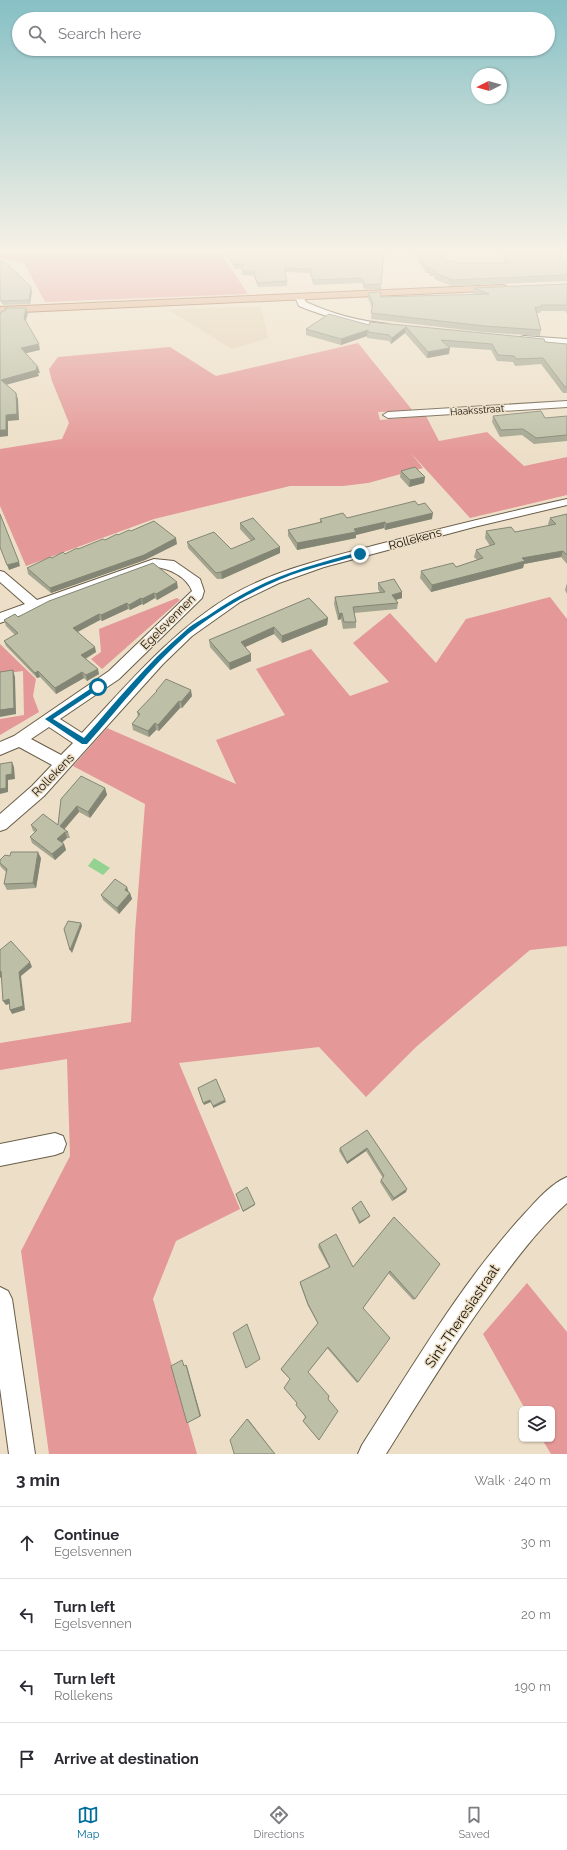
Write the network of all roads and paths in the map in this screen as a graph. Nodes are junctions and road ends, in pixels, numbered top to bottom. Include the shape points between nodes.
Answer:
1 (352, 320) edge
2 (397, 327) edge
3 (512, 338) edge
4 (567, 342) edge
5 (567, 404) edge
6 (388, 415) dead end
7 (567, 502) edge
8 (0, 575) edge
9 (35, 606) junction
10 (0, 618) edge
11 (48, 719) junction
12 (19, 740) junction
13 (84, 742) junction
14 (0, 749) edge
15 (64, 764) junction
16 (0, 824) edge
17 (55, 1144) dead end
18 (0, 1155) edge
19 (567, 1188) edge
20 (0, 1299) edge
21 (22, 1454) edge
22 (371, 1454) edge

1 - 2 street
3 - 4 street
5 - 6 street, Haaksstraat
7 - 13 street, Rollekens via 320,564 274,580 235,599 187,632 158,660
8 - 9 street
9 - 10 street, Egelsvennen
9 - 11 street, Egelsvennen via 154,563 170,564 198,586 197,595 114,675
11 - 12 street, Egelsvennen
11 - 13 street
12 - 14 street, Egelsvennen
12 - 15 street
13 - 15 street, Rollekens
15 - 16 street, Rollekens via 38,792
17 - 18 street
19 - 22 street, Sint-Theresiastraat via 503,1256
20 - 21 street

